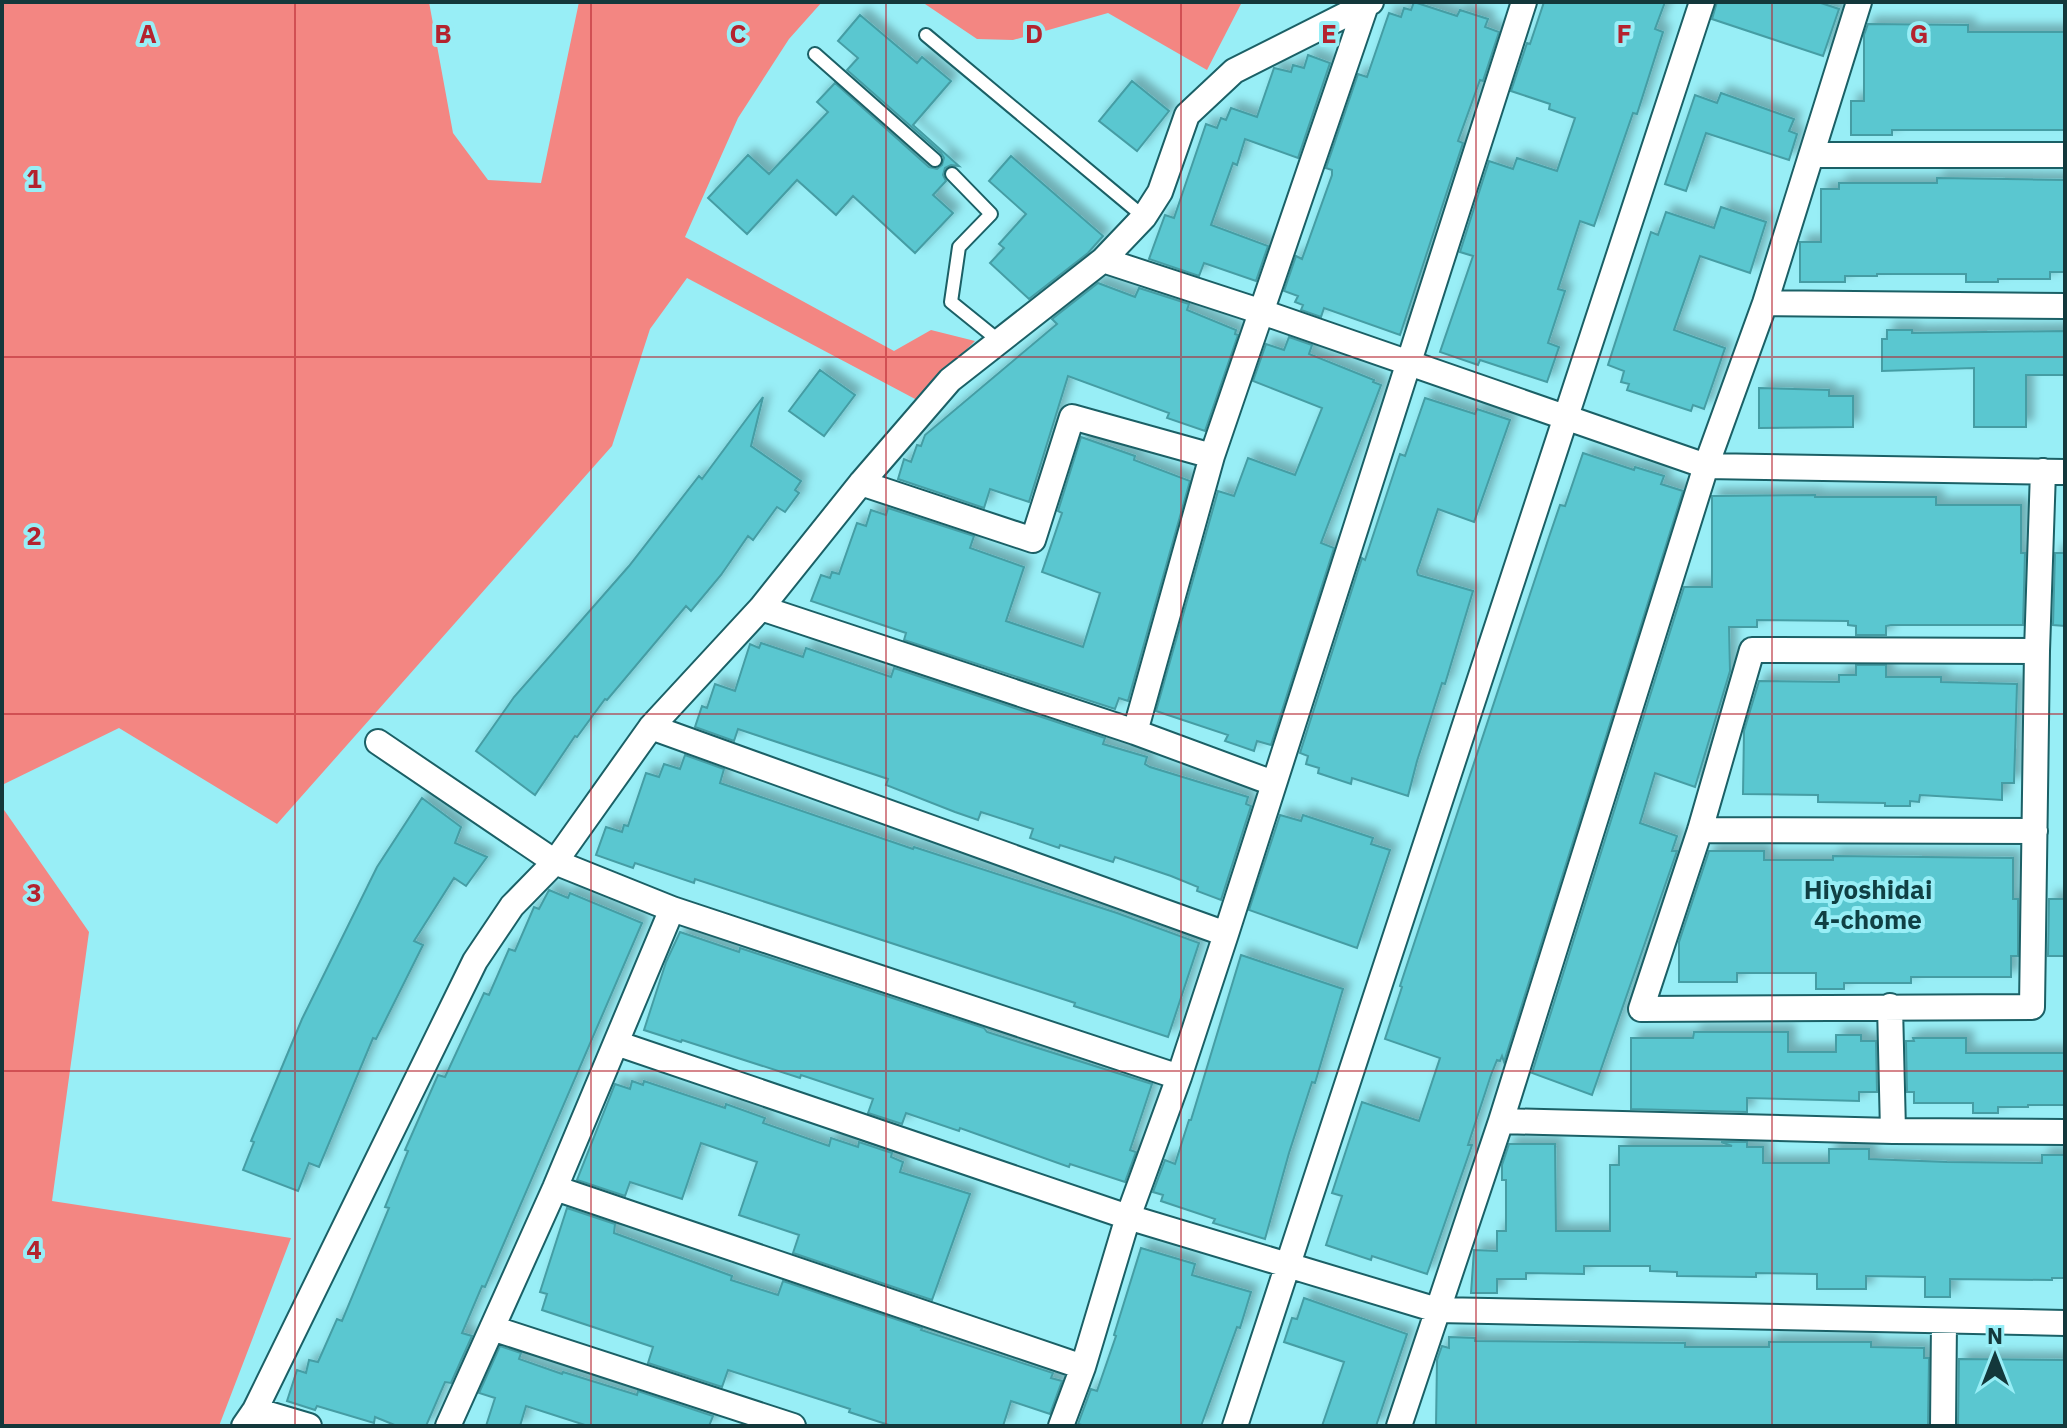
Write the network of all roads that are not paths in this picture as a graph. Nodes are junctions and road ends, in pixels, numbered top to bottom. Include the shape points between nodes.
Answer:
1 (1524, 2) edge
2 (1702, 2) edge
3 (1859, 2) edge
4 (1369, 3) edge
5 (926, 35) dead end
6 (815, 54) dead end
7 (1812, 155) junction
8 (2065, 155) edge
9 (935, 160) dead end
10 (952, 174) dead end
11 (1144, 217) junction
12 (1103, 260) junction
13 (1765, 303) junction
14 (2065, 306) edge
15 (1262, 312) junction
16 (998, 340) junction
17 (1409, 362) junction
18 (1565, 417) junction
19 (1212, 456) junction
20 (1706, 466) junction
21 (2054, 471) edge
22 (861, 483) junction
23 (761, 608) junction
24 (2037, 651) junction
25 (651, 727) junction
26 (1135, 732) junction
27 (378, 742) dead end
28 (1273, 783) junction
29 (1700, 830) junction
30 (2035, 831) junction
31 (555, 862) junction
32 (672, 909) junction
33 (1226, 934) junction
34 (1890, 1006) junction
35 (616, 1043) junction
36 (1179, 1077) junction
37 (1501, 1121) junction
38 (1893, 1131) junction
39 (2065, 1132) edge
40 (555, 1188) junction
41 (1128, 1217) junction
42 (1286, 1266) junction
43 (1437, 1310) junction
44 (1944, 1321) junction
45 (2065, 1323) edge
46 (492, 1328) junction
47 (1083, 1367) junction
48 (250, 1418) edge
49 (309, 1426) edge
50 (448, 1426) edge
51 (793, 1426) edge
52 (1061, 1426) edge
53 (1235, 1426) edge
54 (1399, 1426) edge
55 (1943, 1426) edge

1 - 17 street
2 - 18 street
3 - 7 street
4 - 11 street via 1234,71 1187,115 1160,192
4 - 15 street
5 - 11 lane
6 - 9 lane
7 - 8 street
7 - 13 street
10 - 16 lane via 991,214 959,247 951,302
11 - 12 street
12 - 15 street
12 - 16 street
13 - 14 street
13 - 20 street
15 - 17 street
15 - 19 street
16 - 22 street via 950,380
17 - 18 street
17 - 28 street
18 - 20 street
18 - 42 street
19 - 22 street via 1072,417 1033,540
19 - 26 street
20 - 21 street
20 - 37 street
21 - 24 street
22 - 23 street
23 - 25 street
23 - 26 street
24 - 29 street via 1752,650
24 - 30 street
25 - 31 street
25 - 33 street
26 - 28 street
27 - 31 street
28 - 33 street
29 - 30 street
29 - 34 street via 1641,1009
30 - 34 street via 2032,1007
31 - 32 street
31 - 48 street via 512,906 475,961
32 - 35 street
32 - 36 street
33 - 36 street
34 - 38 street
35 - 40 street
35 - 41 street
36 - 41 street
37 - 38 street
37 - 43 street
38 - 39 street
40 - 46 street
40 - 47 street
41 - 42 street
41 - 47 street
42 - 43 street
42 - 53 street
43 - 44 street
43 - 54 street
44 - 45 street
44 - 55 street
46 - 50 street
46 - 51 street
47 - 52 street
48 - 49 street

